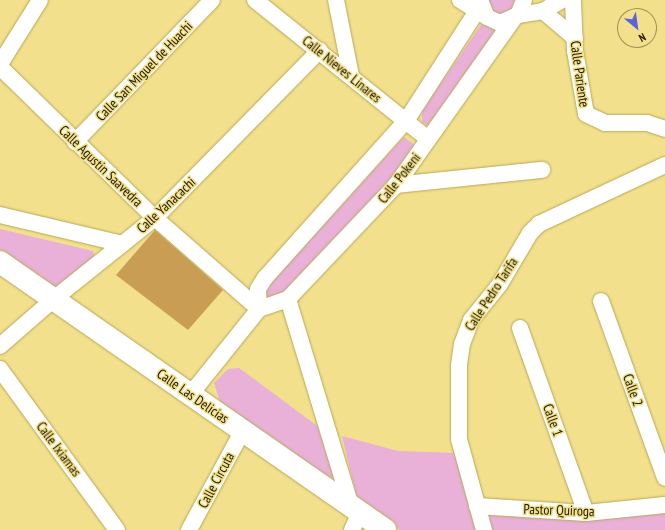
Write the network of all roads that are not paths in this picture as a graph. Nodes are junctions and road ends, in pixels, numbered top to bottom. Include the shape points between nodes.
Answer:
1 (40, 0) edge
2 (212, 0) edge
3 (255, 0) edge
4 (336, 0) edge
5 (460, 0) edge
6 (524, 0) edge
7 (562, 0) edge
8 (573, 0) edge
9 (481, 9) edge
10 (542, 12) junction
11 (516, 18) junction
12 (575, 38) junction
13 (320, 50) junction
14 (0, 64) edge
15 (0, 67) edge
16 (351, 76) junction
17 (406, 121) junction
18 (665, 129) edge
19 (428, 139) junction
20 (75, 142) junction
21 (665, 165) edge
22 (542, 170) dead end
23 (396, 185) junction
24 (0, 215) edge
25 (155, 218) junction
26 (122, 244) junction
27 (0, 262) edge
28 (55, 298) junction
29 (288, 299) junction
30 (601, 301) dead end
31 (259, 309) junction
32 (520, 328) dead end
33 (0, 346) edge
34 (0, 368) edge
35 (190, 395) junction
36 (243, 430) junction
37 (665, 478) edge
38 (665, 505) edge
39 (477, 506) junction
40 (586, 513) junction
41 (354, 515) edge
42 (117, 530) edge
43 (189, 530) edge
44 (385, 530) edge
45 (484, 530) edge

1 - 14 street
2 - 20 street, Calle San Miguel de Huachi
3 - 13 street, Calle Nieves Linares
4 - 16 street
5 - 9 street
6 - 11 street, Calle Pokeni
7 - 10 street
8 - 12 street, Calle Pariente
9 - 11 street via 500,23
9 - 17 street
10 - 11 street
10 - 12 street
11 - 19 street, Calle Pokeni
12 - 18 street, Calle Pariente via 581,100 586,114 605,123 647,123
13 - 16 street, Calle Nieves Linares
13 - 25 street, Calle Yanacachi
15 - 20 street, Calle Agustin Saavedra
16 - 17 street, Calle Nieves Linares
17 - 19 street, Calle Nieves Linares
17 - 31 street via 265,278 258,289
19 - 23 street, Calle Pokeni
20 - 25 street, Calle Agustin Saavedra
21 - 39 street, Calle Pedro Tarifa via 539,224 530,233 500,284 471,320 462,344 459,365 459,439
22 - 23 street
23 - 29 street, Calle Pokeni
24 - 26 street
25 - 26 street, Calle Yanacachi
25 - 31 street, Calle Agustin Saavedra
26 - 28 street, Calle Yanacachi
27 - 28 street, Calle Las Delicias
28 - 33 street, Calle Yanacachi
28 - 35 street, Calle Las Delicias
29 - 31 street, Calle Pokeni
29 - 41 street
30 - 37 street, Calle 2
31 - 35 street
32 - 40 street, Calle 1
34 - 42 street, Calle Ixiamas
35 - 36 street, Calle Las Delicias
36 - 41 street, Calle Las Delicias
36 - 43 street, Calle Circuta
38 - 40 street, Pastor Quiroga
39 - 40 street, Pastor Quiroga
39 - 45 street, Calle Pedro Tarifa
41 - 44 street, Calle Las Delicias

